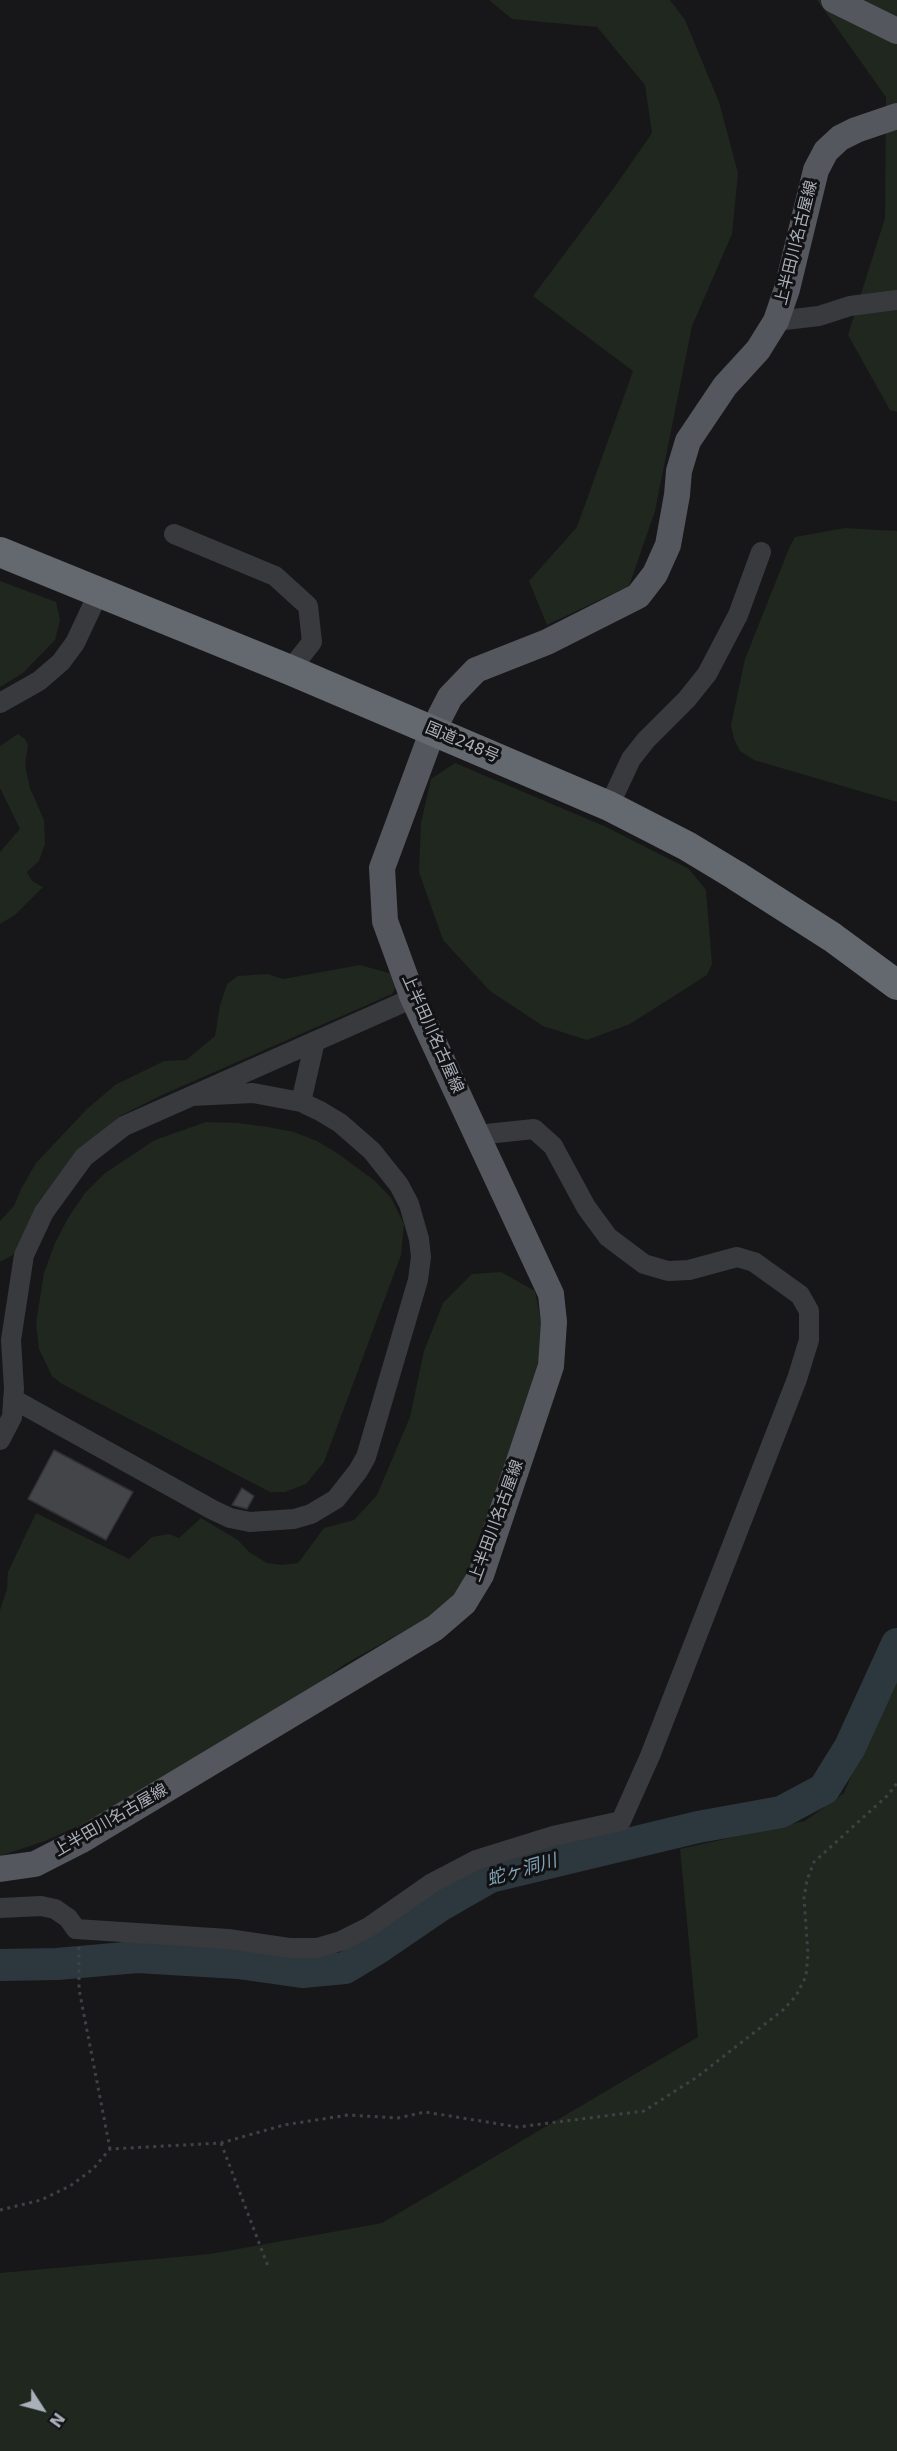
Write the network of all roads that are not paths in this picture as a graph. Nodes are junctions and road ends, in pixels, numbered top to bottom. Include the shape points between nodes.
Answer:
1 (834, 0) edge
2 (897, 31) edge
3 (897, 116) edge
4 (897, 300) edge
5 (776, 321) junction
6 (174, 534) dead end
7 (0, 552) edge
8 (761, 552) dead end
9 (99, 592) junction
10 (291, 670) junction
11 (0, 703) edge
12 (433, 730) junction
13 (609, 806) junction
14 (897, 985) edge
15 (413, 998) junction
16 (315, 1041) junction
17 (191, 1096) junction
18 (301, 1102) junction
19 (477, 1135) junction
20 (13, 1399) junction
21 (0, 1440) edge
22 (0, 1869) edge
23 (0, 1908) edge

1 - 2 main road
3 - 5 main road, 上半田川名古屋線 via 856,130 826,151 816,170
4 - 5 street
5 - 12 main road, 上半田川名古屋線 via 688,441 679,471 668,545 655,574 638,596 547,642 476,670 450,697
6 - 10 street via 275,576 308,606 312,642
7 - 9 highway, 国道248号
8 - 13 street via 738,615 707,674 645,740 631,759
9 - 10 highway, 国道248号
9 - 11 street via 75,643 61,662 39,681
10 - 12 highway, 国道248号
12 - 13 highway, 国道248号
12 - 15 main road, 上半田川名古屋線 via 382,868 385,921
13 - 14 highway, 国道248号 via 735,875 832,937
15 - 16 street
15 - 19 main road, 上半田川名古屋線
16 - 17 street
16 - 18 street
17 - 18 street via 253,1093
17 - 20 street via 124,1126 84,1157 44,1212 24,1255 11,1340
18 - 20 street via 340,1123 372,1151 399,1185 409,1204 421,1257 418,1280 366,1457 336,1499 316,1512 294,1519 250,1522 230,1518
19 - 22 main road, 上半田川名古屋線 via 550,1294 554,1322 551,1366 481,1575 464,1603 435,1628 80,1841 35,1864
19 - 23 street via 534,1129 553,1146 608,1238 644,1264 668,1271 689,1270 737,1257 754,1262 800,1295 809,1311 809,1340 797,1379 621,1821 553,1836 476,1860 432,1882 369,1927 317,1948 76,1929 55,1909
20 - 21 street via 12,1418

